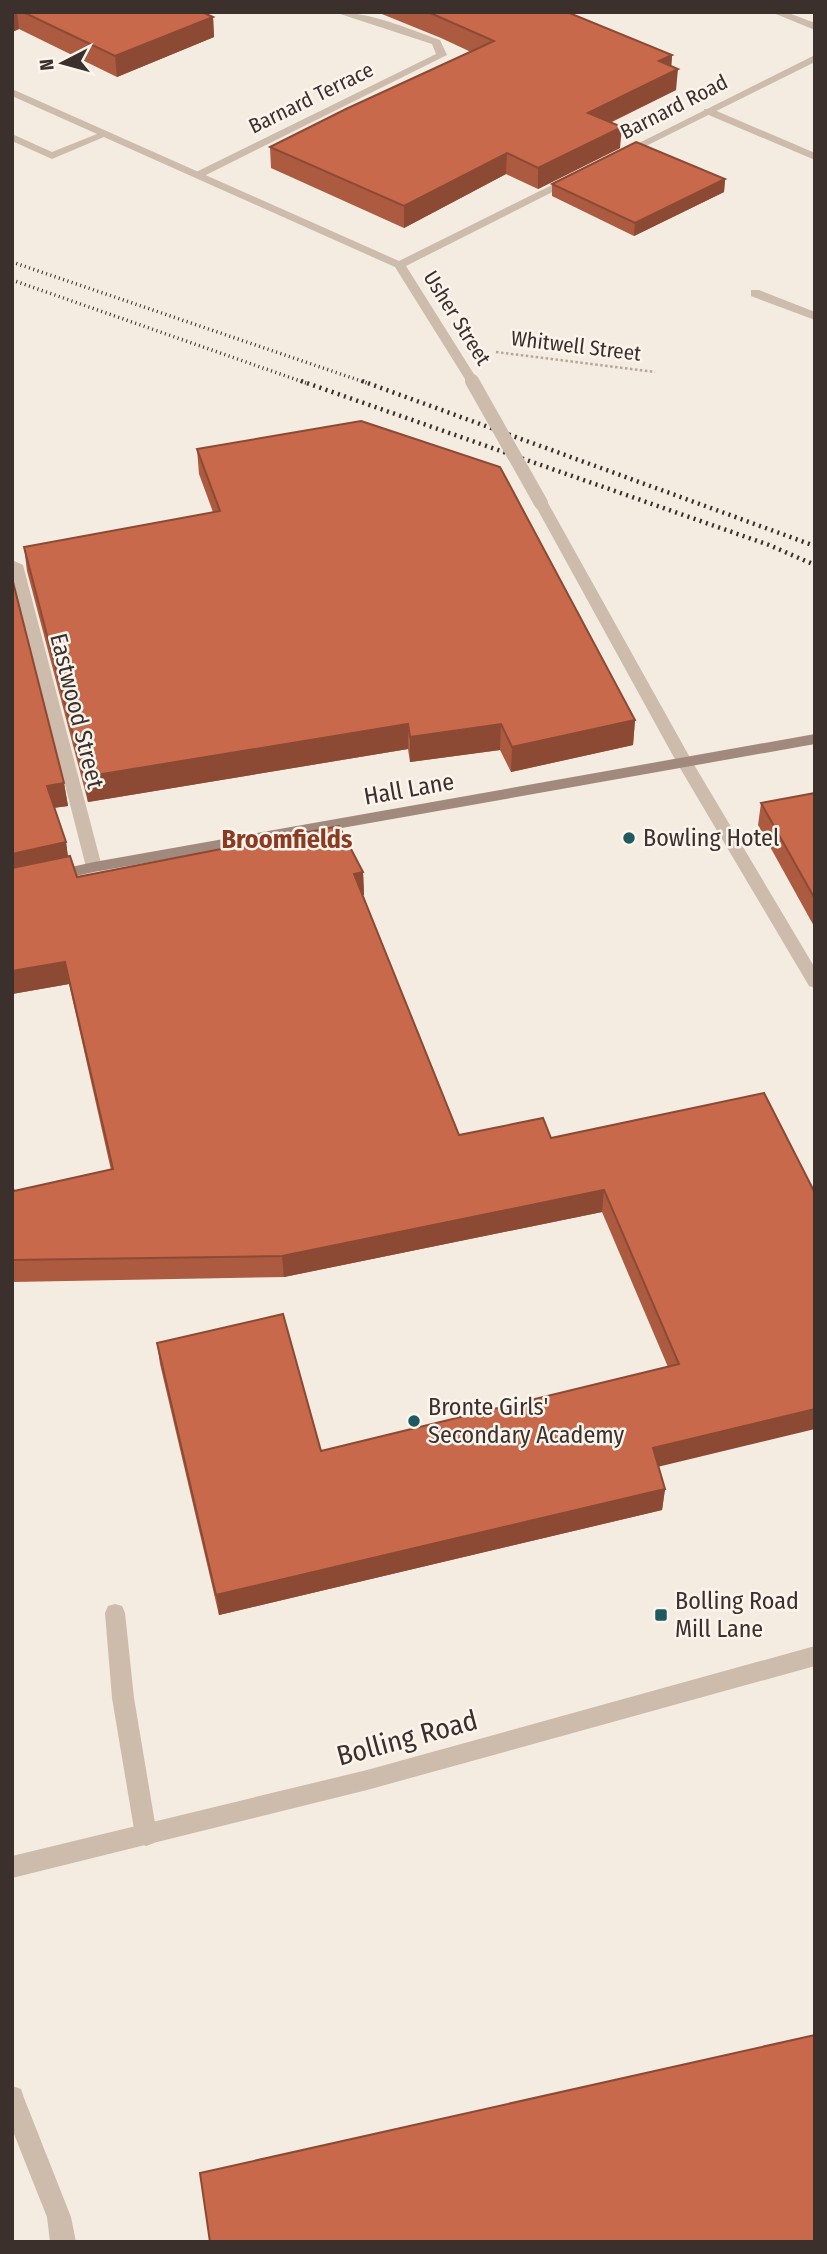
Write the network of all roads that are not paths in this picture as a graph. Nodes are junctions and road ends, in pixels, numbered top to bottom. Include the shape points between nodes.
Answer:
1 (340, 12) edge
2 (776, 12) edge
3 (815, 27) edge
4 (815, 58) edge
5 (12, 92) edge
6 (708, 111) junction
7 (106, 134) junction
8 (12, 137) edge
9 (815, 157) edge
10 (609, 160) edge
11 (584, 173) edge
12 (198, 175) junction
13 (399, 265) junction
14 (755, 293) dead end
15 (815, 316) edge
16 (14, 565) edge
17 (815, 739) edge
18 (685, 763) junction
19 (94, 867) junction
20 (12, 885) edge
21 (815, 982) edge
22 (115, 1613) dead end
23 (815, 1656) edge
24 (146, 1835) junction
25 (12, 1867) edge
26 (12, 2098) edge
27 (63, 2242) edge

1 - 12 street, Barnard Terrace via 420,35 436,42 442,55
2 - 3 street
4 - 6 street, Barnard Road
5 - 7 street, Usher Street
6 - 9 street
6 - 10 street, Barnard Road
7 - 8 street via 52,156
7 - 12 street, Usher Street
11 - 13 street
12 - 13 street, Usher Street
13 - 18 street, Usher Street, bridge via 471,379
14 - 15 street
16 - 19 street, Eastwood Street
17 - 18 street, Hall Lane
18 - 19 street, Hall Lane
18 - 21 street, Usher Street
19 - 20 street, Hall Lane
22 - 24 street
23 - 24 street, Bolling Road via 368,1780
24 - 25 street, Bolling Road
26 - 27 street via 59,2217

